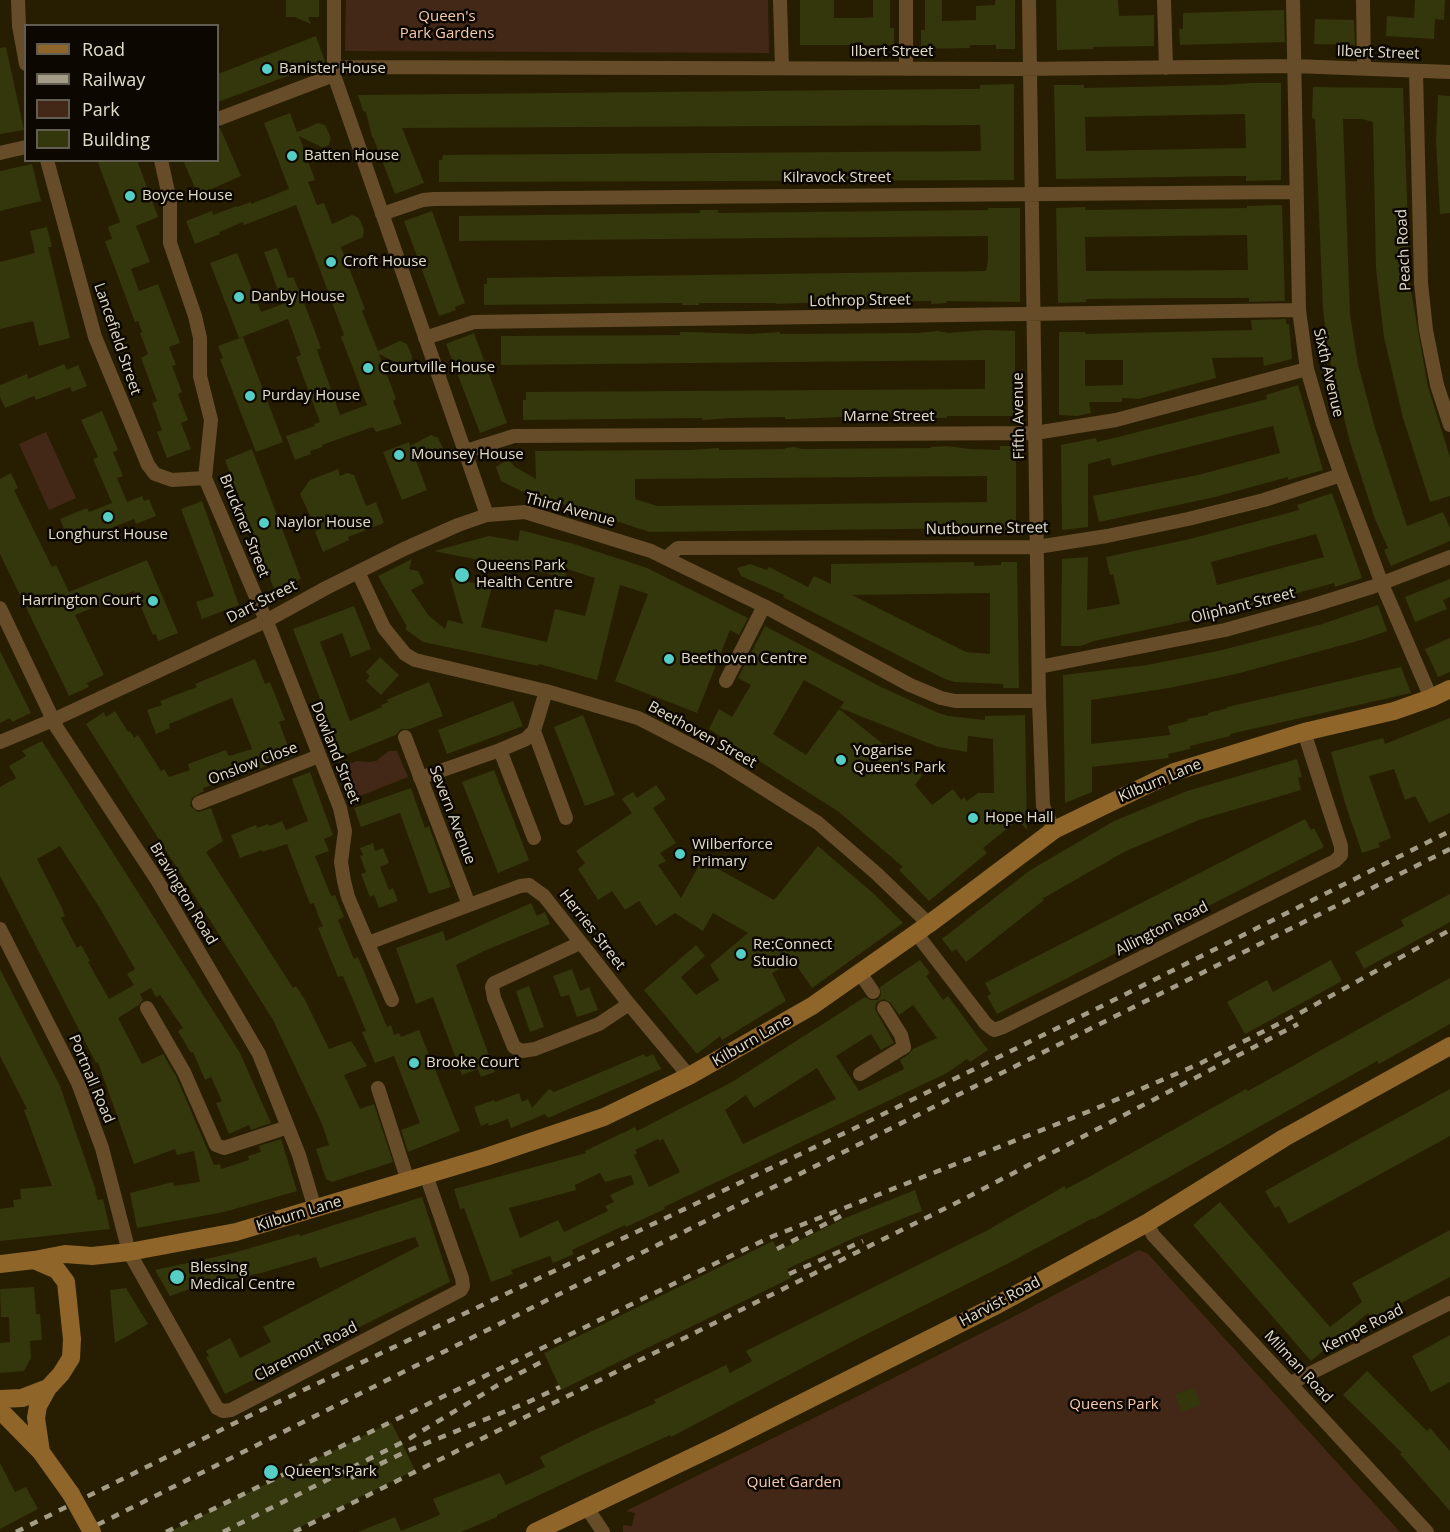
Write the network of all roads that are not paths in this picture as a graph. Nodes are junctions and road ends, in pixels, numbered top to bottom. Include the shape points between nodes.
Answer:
1 (18, 0) edge
2 (334, 0) edge
3 (780, 0) edge
4 (906, 0) edge
5 (1029, 0) edge
6 (1164, 0) edge
7 (1293, 0) edge
8 (1363, 0) edge
9 (24, 53) edge
10 (1294, 66) junction
11 (782, 68) junction
12 (1166, 68) junction
13 (1364, 68) junction
14 (906, 69) junction
15 (1030, 69) junction
16 (1416, 70) junction
17 (334, 71) junction
18 (1450, 72) edge
19 (219, 119) edge
20 (24, 147) edge
21 (0, 153) edge
22 (48, 162) edge
23 (161, 162) edge
24 (1295, 192) junction
25 (1032, 194) junction
26 (382, 214) junction
27 (1299, 310) junction
28 (1034, 315) junction
29 (425, 338) junction
30 (1307, 369) junction
31 (1450, 425) edge
32 (1035, 433) junction
33 (466, 451) junction
34 (1341, 475) junction
35 (205, 478) junction
36 (488, 515) junction
37 (1037, 547) junction
38 (1450, 557) edge
39 (666, 558) junction
40 (358, 572) junction
41 (1382, 584) junction
42 (764, 606) junction
43 (0, 608) edge
44 (266, 621) junction
45 (1039, 667) junction
46 (726, 681) dead end
47 (1450, 689) edge
48 (546, 691) junction
49 (1431, 698) junction
50 (1039, 701) junction
51 (53, 720) junction
52 (534, 731) junction
53 (1304, 732) junction
54 (405, 737) dead end
55 (0, 742) edge
56 (500, 750) junction
57 (319, 756) junction
58 (420, 778) junction
59 (199, 802) dead end
60 (566, 818) dead end
61 (1054, 830) junction
62 (534, 838) dead end
63 (469, 905) junction
64 (0, 929) edge
65 (922, 929) junction
66 (580, 943) junction
67 (368, 944) junction
68 (860, 973) junction
69 (873, 992) dead end
70 (392, 1000) dead end
71 (629, 1004) junction
72 (147, 1008) dead end
73 (884, 1008) dead end
74 (1450, 1046) edge
75 (860, 1074) dead end
76 (689, 1076) junction
77 (378, 1088) dead end
78 (288, 1127) junction
79 (426, 1175) junction
80 (408, 1181) junction
81 (315, 1209) junction
82 (1147, 1224) junction
83 (129, 1252) junction
84 (92, 1256) junction
85 (34, 1260) junction
86 (0, 1264) edge
87 (66, 1282) junction
88 (1450, 1303) edge
89 (1291, 1383) junction
90 (48, 1388) junction
91 (0, 1399) edge
92 (0, 1410) edge
93 (41, 1452) junction
94 (588, 1508) junction
95 (92, 1532) edge
96 (535, 1532) edge
97 (603, 1532) edge
98 (1427, 1532) edge

1 - 9 street
2 - 17 street
3 - 11 street
4 - 14 street
5 - 15 street, Fifth Avenue
6 - 12 street
7 - 10 street, Sixth Avenue
8 - 13 street
10 - 12 street, Ilbert Street
10 - 13 street, Ilbert Street
10 - 24 street, Sixth Avenue
11 - 14 street, Ilbert Street
11 - 17 street, Ilbert Street
12 - 15 street, Ilbert Street
13 - 16 street, Ilbert Street
14 - 15 street, Ilbert Street
15 - 25 street, Fifth Avenue
16 - 18 street, Ilbert Street
16 - 31 street, Peach Road via 1421,282 1437,385
17 - 19 street
17 - 26 street
20 - 21 street
22 - 35 street, Lancefield Street via 95,337 148,465 155,474 172,480
23 - 35 street, Bruckner Street via 170,201 171,252 200,338 200,376 211,420
24 - 25 street, Kilravock Street
24 - 27 street, Sixth Avenue
25 - 26 street, Kilravock Street via 434,199
25 - 28 street, Fifth Avenue
26 - 29 street
27 - 28 street, Lothrop Street
27 - 30 street, Sixth Avenue
28 - 29 street, Lothrop Street via 474,322
28 - 32 street, Fifth Avenue
29 - 33 street
30 - 32 street, Marne Street via 1116,420
30 - 34 street, Sixth Avenue
32 - 33 street, Marne Street via 514,436
32 - 37 street, Fifth Avenue
33 - 36 street
34 - 37 street, Nutbourne Street via 1188,519
34 - 41 street, Sixth Avenue
35 - 44 street, Bruckner Street
36 - 39 street, Third Avenue via 525,512
36 - 40 street, Dart Street
37 - 39 street, Nutbourne Street via 678,548
37 - 45 street, Fifth Avenue
38 - 41 street, Oliphant Street
39 - 42 street, Third Avenue
40 - 44 street, Dart Street
40 - 48 street, Beethoven Street via 384,628 405,654 415,660
41 - 45 street, Oliphant Street via 1225,630
41 - 49 street, Sixth Avenue
42 - 46 street
42 - 50 street, Third Avenue via 941,698
43 - 51 street, Bravington Road
44 - 51 street, Dart Street
44 - 57 street, Dowland Street
45 - 50 street, Fifth Avenue
47 - 49 main road, Kilburn Lane
48 - 52 street
48 - 65 street, Beethoven Street via 638,718 717,759 818,823 876,873
49 - 53 main road, Kilburn Lane
50 - 61 street, Fifth Avenue via 1043,806
51 - 55 street, Dart Street
51 - 78 street, Bravington Road via 157,880 255,1047
52 - 56 street via 526,739
52 - 60 street
53 - 61 main road, Kilburn Lane via 1174,772
53 - 65 street, Allington Road via 1341,846 1341,855 1335,861 993,1030
54 - 58 street, Severn Avenue
56 - 58 street
56 - 62 street
57 - 59 street, Onslow Close
57 - 67 street, Dowland Street via 343,819 344,881
58 - 63 street, Severn Avenue
61 - 65 main road, Kilburn Lane
63 - 66 street, Herries Street via 529,885 544,896
63 - 67 street, Herries Street
64 - 83 street, Portnall Road via 78,1083 102,1148
65 - 68 main road, Kilburn Lane
66 - 71 street, Herries Street
66 - 71 street via 494,983 494,998 514,1047 522,1051 535,1049 599,1024
67 - 70 street, Dowland Street
68 - 69 street
68 - 76 main road, Kilburn Lane via 812,1006
71 - 76 street, Herries Street
72 - 78 street via 184,1072 216,1145 224,1148
73 - 75 street via 904,1047
74 - 82 main road, Harvist Road via 1284,1138
76 - 79 main road, Kilburn Lane via 604,1117
77 - 80 street
78 - 81 street, Bravington Road
79 - 80 main road, Kilburn Lane
79 - 83 street, Claremont Road via 462,1278 461,1290 231,1410 217,1408
80 - 81 main road, Kilburn Lane
81 - 83 main road, Kilburn Lane via 226,1234
82 - 89 street, Milman Road
82 - 94 main road, Harvist Road via 993,1306
83 - 84 main road, Kilburn Lane
84 - 85 main road, Kilburn Lane via 65,1254
84 - 87 main road via 75,1268
85 - 86 main road, Kilburn Lane
85 - 87 main road via 57,1270
87 - 90 main road via 71,1358
88 - 89 street, Kempe Road
89 - 98 street, Milman Road
90 - 91 main road via 22,1398
90 - 93 main road via 36,1418
92 - 93 main road
93 - 95 main road, bridge
94 - 96 main road, Harvist Road
94 - 97 street

